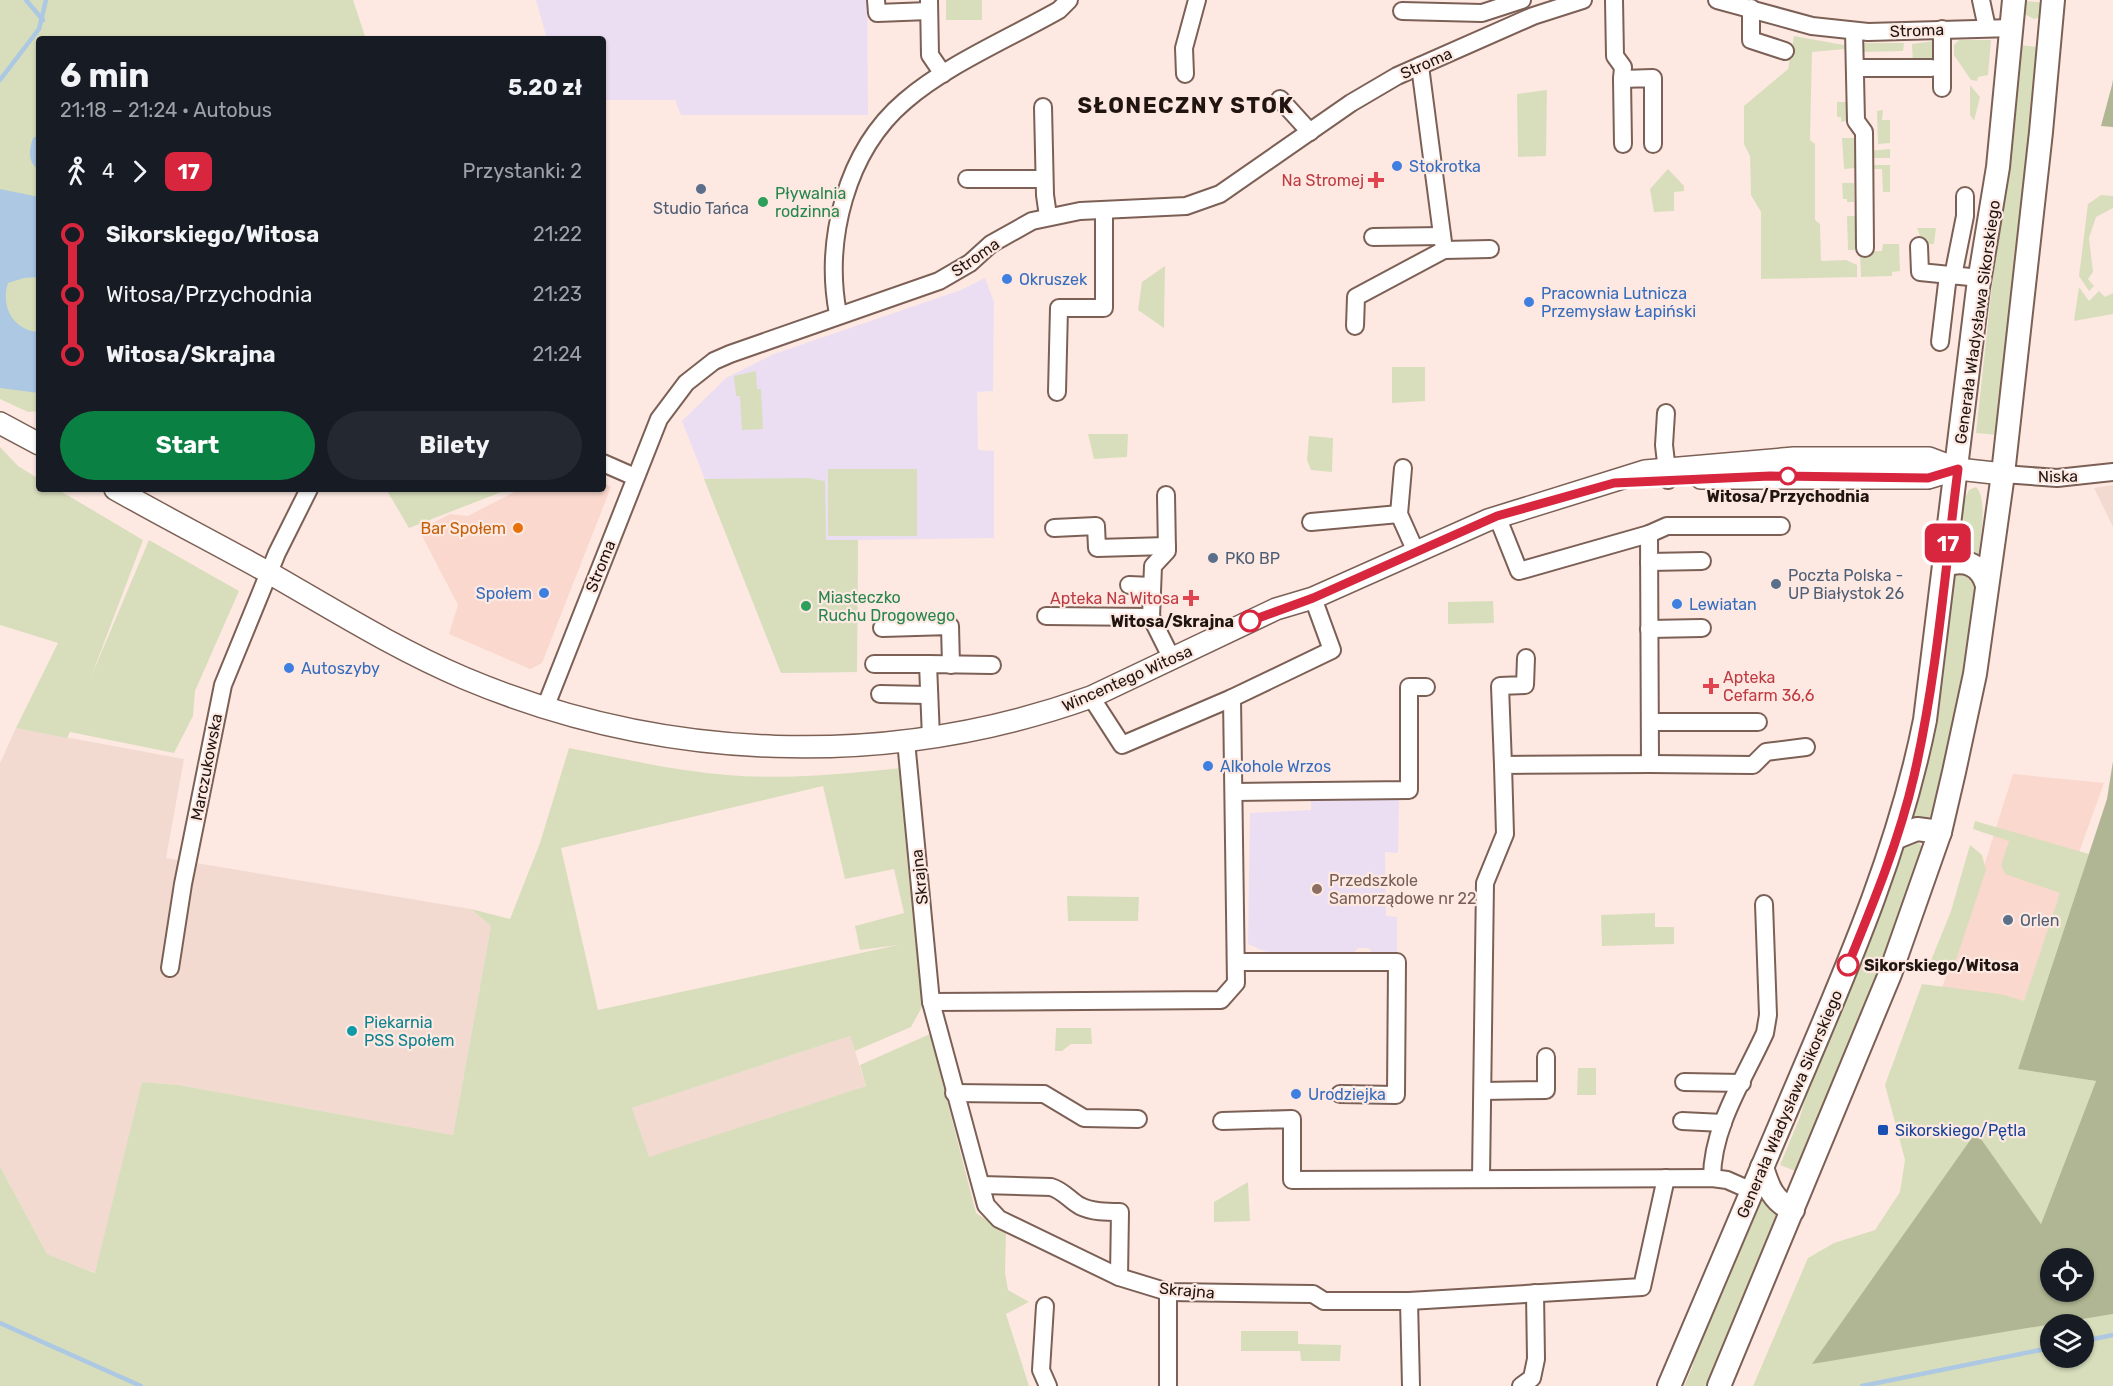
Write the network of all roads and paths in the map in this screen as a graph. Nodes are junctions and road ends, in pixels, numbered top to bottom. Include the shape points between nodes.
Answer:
1 (876, 0) edge
2 (1069, 0) edge
3 (1197, 0) edge
4 (1522, 0) edge
5 (1583, 0) edge
6 (1614, 0) edge
7 (1717, 0) edge
8 (1981, 0) edge
9 (2014, 0) edge
10 (2053, 0) edge
11 (929, 6) edge
12 (1535, 7) edge
13 (1776, 7) edge
14 (1751, 8) junction
15 (1402, 11) dead end
16 (2052, 24) junction
17 (1987, 28) junction
18 (2013, 28) junction
19 (1942, 29) junction
20 (1854, 30) junction
21 (1785, 51) dead end
22 (1420, 66) junction
23 (1855, 68) junction
24 (1930, 69) dead end
25 (1185, 74) dead end
26 (943, 75) junction
27 (1622, 79) junction
28 (1942, 88) dead end
29 (1280, 99) dead end
30 (1043, 107) dead end
31 (1310, 132) junction
32 (1623, 144) dead end
33 (1653, 144) dead end
34 (967, 179) dead end
35 (1044, 179) junction
36 (1965, 196) dead end
37 (1104, 210) junction
38 (1048, 216) junction
39 (1373, 237) dead end
40 (1443, 243) junction
41 (1919, 246) dead end
42 (1865, 248) dead end
43 (1490, 249) dead end
44 (1950, 276) junction
45 (1980, 278) junction
46 (838, 314) junction
47 (1355, 326) dead end
48 (1940, 342) dead end
49 (1057, 392) dead end
50 (1666, 413) dead end
51 (0, 423) edge
52 (36, 442) edge
53 (606, 464) edge
54 (1403, 468) dead end
55 (1958, 469) junction
56 (2113, 472) edge
57 (2002, 474) junction
58 (1667, 475) junction
59 (635, 477) junction
60 (120, 492) edge
61 (308, 492) edge
62 (1166, 495) dead end
63 (1399, 514) junction
64 (1497, 516) junction
65 (1311, 522) dead end
66 (1781, 526) dead end
67 (1054, 528) dead end
68 (1649, 534) junction
69 (1167, 546) junction
70 (1416, 552) junction
71 (1702, 561) dead end
72 (1649, 562) junction
73 (1946, 565) junction
74 (269, 573) junction
75 (1129, 585) dead end
76 (1987, 585) junction
77 (1152, 586) junction
78 (1313, 598) junction
79 (1046, 616) dead end
80 (1151, 617) junction
81 (882, 628) dead end
82 (1702, 628) dead end
83 (1649, 629) junction
84 (1526, 658) dead end
85 (1172, 659) junction
86 (874, 664) dead end
87 (928, 664) junction
88 (951, 665) junction
89 (992, 665) dead end
90 (1425, 687) dead end
91 (880, 694) dead end
92 (928, 694) junction
93 (1091, 698) junction
94 (1232, 698) junction
95 (545, 708) junction
96 (1650, 722) junction
97 (1758, 722) dead end
98 (931, 738) junction
99 (906, 741) junction
100 (1806, 747) dead end
101 (1650, 764) junction
102 (1503, 765) junction
103 (1235, 792) junction
104 (1940, 832) junction
105 (1897, 837) junction
106 (1764, 904) dead end
107 (1236, 962) junction
108 (170, 968) dead end
109 (931, 1002) junction
110 (1546, 1057) dead end
111 (1684, 1082) dead end
112 (1742, 1083) junction
113 (1483, 1091) junction
114 (954, 1093) junction
115 (1340, 1095) dead end
116 (1138, 1119) dead end
117 (1221, 1121) dead end
118 (1682, 1122) dead end
119 (1723, 1123) junction
120 (1762, 1167) junction
121 (1666, 1178) junction
122 (1712, 1178) junction
123 (1481, 1179) junction
124 (982, 1185) junction
125 (1752, 1191) junction
126 (1793, 1210) junction
127 (1119, 1277) junction
128 (1168, 1292) junction
129 (1535, 1293) junction
130 (1409, 1301) junction
131 (1045, 1306) dead end
132 (1048, 1386) edge
133 (1168, 1386) edge
134 (1411, 1386) edge
135 (1521, 1386) edge
136 (1669, 1386) edge
137 (1719, 1386) edge

1 - 11 street via 877,13
2 - 26 street via 1059,10
3 - 25 street via 1184,48
4 - 15 street via 1482,14
5 - 12 street, Stroma
6 - 27 street via 1615,56 1623,67
7 - 14 street, Stroma
8 - 17 street
9 - 18 main road, Generała Władysława Sikorskiego
10 - 16 main road
11 - 26 street via 930,55
12 - 22 street, Stroma
13 - 14 street, Stroma
13 - 20 street, Stroma via 1812,26
14 - 21 street via 1751,40
16 - 18 main road
16 - 57 main road
17 - 18 street, Stroma
17 - 19 street, Stroma
18 - 45 main road, Generała Władysława Sikorskiego via 1998,167
19 - 20 street, Stroma
19 - 28 street
20 - 23 street
22 - 31 street, Stroma via 1360,98
22 - 40 street
23 - 24 street
23 - 42 street via 1856,121 1864,132
26 - 46 street via 894,111 857,164 841,207 836,241
27 - 32 street
27 - 33 street via 1653,78
29 - 31 street
30 - 35 street
31 - 37 street, Stroma via 1204,201 1186,206
34 - 35 street
35 - 38 street
36 - 44 street via 1965,216
37 - 38 street, Stroma
37 - 49 street via 1104,308 1059,308
38 - 46 street, Stroma via 1019,227 939,281
39 - 40 street
40 - 43 street
40 - 47 street via 1356,297
41 - 44 street via 1920,272
44 - 45 street
44 - 48 street
45 - 55 main road, Generała Władysława Sikorskiego
46 - 59 street, Stroma via 730,354 698,372 666,405
50 - 58 street
51 - 52 street
53 - 59 street
54 - 63 street
55 - 57 street, Wincentego Witosa
55 - 58 street, Wincentego Witosa via 1928,478
55 - 73 main road, Generała Władysława Sikorskiego
56 - 57 street, Niska via 2057,478
57 - 76 main road
58 - 64 street, Wincentego Witosa via 1645,471
59 - 95 street, Stroma
60 - 74 street
61 - 74 street, Marczukowska
62 - 69 street
63 - 65 street
63 - 70 street
64 - 68 street via 1519,571
64 - 70 street, Wincentego Witosa
66 - 68 street via 1667,526
67 - 69 street via 1096,526 1097,549
68 - 72 street
69 - 77 street via 1153,566
70 - 78 street, Wincentego Witosa
71 - 72 street
72 - 83 street
73 - 76 main road via 1972,564
73 - 105 main road, Generała Władysława Sikorskiego via 1925,720
74 - 95 street via 391,644
74 - 108 street, Marczukowska via 223,685
75 - 77 street
76 - 104 main road via 1969,706
77 - 80 street
78 - 85 street, Wincentego Witosa via 1276,609
78 - 94 street via 1332,650
79 - 80 street
80 - 85 street
81 - 88 street via 950,626
82 - 83 street
83 - 96 street
84 - 102 street via 1525,685 1500,686
85 - 93 street, Wincentego Witosa
86 - 87 street
87 - 88 street
87 - 92 street
88 - 89 street
90 - 103 street via 1409,687 1409,790
91 - 92 street
92 - 98 street
93 - 94 street via 1122,745
93 - 98 street, Wincentego Witosa via 1020,720
94 - 103 street
95 - 99 street, Wincentego Witosa via 642,733 731,745 844,747
96 - 97 street
96 - 101 street
98 - 99 street, Wincentego Witosa
99 - 109 street, Skrajna
100 - 101 street via 1766,752 1753,765
101 - 102 street
102 - 113 street via 1505,834 1485,883
103 - 107 street
104 - 105 main road via 1917,829
104 - 126 main road via 1890,974
105 - 120 main road, Generała Władysława Sikorskiego via 1853,955
106 - 112 street via 1768,1015 1765,1033
107 - 109 street via 1236,983 1221,1000
107 - 115 street via 1397,962 1396,1095
109 - 114 street, Skrajna
110 - 113 street via 1546,1090
111 - 112 street
112 - 119 street
113 - 123 street
114 - 116 street via 1044,1094 1084,1118
114 - 124 street, Skrajna
117 - 123 street via 1292,1119 1292,1180
118 - 119 street
119 - 122 street via 1712,1157
120 - 125 main road, Generała Władysława Sikorskiego
120 - 126 main road via 1775,1199
121 - 122 street
121 - 123 street
121 - 129 street, Skrajna via 1642,1287
122 - 125 street
124 - 127 street, Skrajna via 986,1205 999,1219
124 - 127 street via 1051,1187 1080,1206 1099,1212 1120,1212
125 - 136 main road, Generała Władysława Sikorskiego
126 - 137 main road
127 - 128 street, Skrajna
128 - 130 street, Skrajna via 1313,1294 1324,1301
128 - 133 street
129 - 130 street, Skrajna
129 - 135 street via 1536,1359 1532,1378
130 - 134 street
131 - 132 street via 1041,1370

